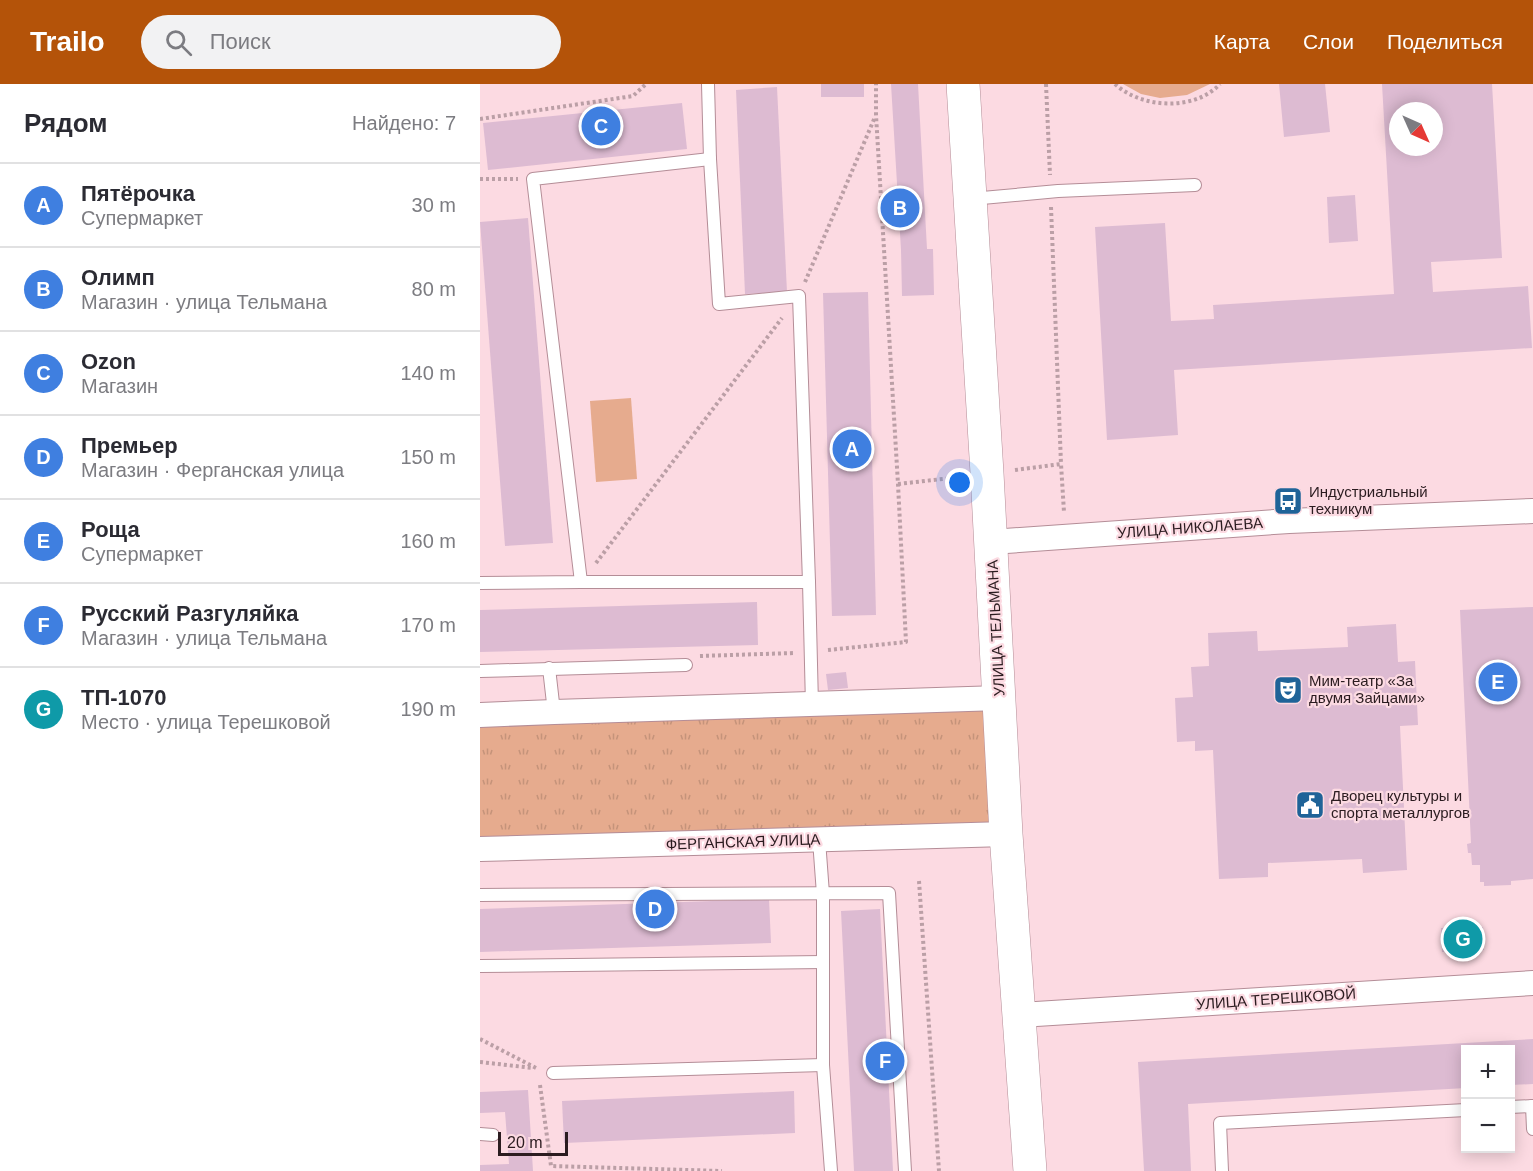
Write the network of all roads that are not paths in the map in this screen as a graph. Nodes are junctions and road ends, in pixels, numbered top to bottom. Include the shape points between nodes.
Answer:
1 (708, 84) edge
2 (963, 84) edge
3 (710, 159) junction
4 (1195, 185) dead end
5 (970, 199) junction
6 (1533, 511) edge
7 (991, 543) junction
8 (580, 582) junction
9 (809, 582) junction
10 (480, 584) edge
11 (686, 666) dead end
12 (549, 668) junction
13 (480, 671) edge
14 (1000, 698) junction
15 (812, 705) junction
16 (554, 712) junction
17 (480, 715) edge
18 (1006, 834) junction
19 (819, 840) junction
20 (480, 849) edge
21 (823, 894) junction
22 (480, 895) edge
23 (824, 962) junction
24 (480, 966) edge
25 (1533, 983) edge
26 (1020, 1015) junction
27 (823, 1065) junction
28 (553, 1073) road end
29 (1532, 1106) edge
30 (1515, 1107) edge
31 (1461, 1110) edge
32 (1533, 1129) edge
33 (831, 1171) edge
34 (905, 1171) edge
35 (1030, 1171) edge
36 (1222, 1171) edge

1 - 3 lane
2 - 5 main road, УЛИЦА ТЕЛЬМАНА
3 - 8 lane via 533,179
3 - 9 lane via 719,303 799,296
4 - 5 lane
5 - 7 main road, УЛИЦА ТЕЛЬМАНА
6 - 7 street, УЛИЦА НИКОЛАЕВА via 1289,521
7 - 14 main road, УЛИЦА ТЕЛЬМАНА
8 - 9 lane
8 - 10 lane
9 - 15 lane
11 - 12 lane
12 - 13 lane
12 - 16 lane
14 - 15 street
14 - 18 main road, УЛИЦА ТЕЛЬМАНА
15 - 16 street
16 - 17 street
18 - 19 street, ФЕРГАНСКАЯ УЛИЦА
18 - 26 main road, УЛИЦА ТЕЛЬМАНА
19 - 20 street, ФЕРГАНСКАЯ УЛИЦА
19 - 21 lane
21 - 22 lane
21 - 23 lane
21 - 34 lane via 890,893
23 - 24 lane
23 - 27 lane
25 - 26 street, УЛИЦА ТЕРЕШКОВОЙ
26 - 35 main road, УЛИЦА ТЕЛЬМАНА
27 - 28 lane
27 - 33 lane
29 - 30 lane
29 - 32 lane
31 - 36 lane via 1220,1123

